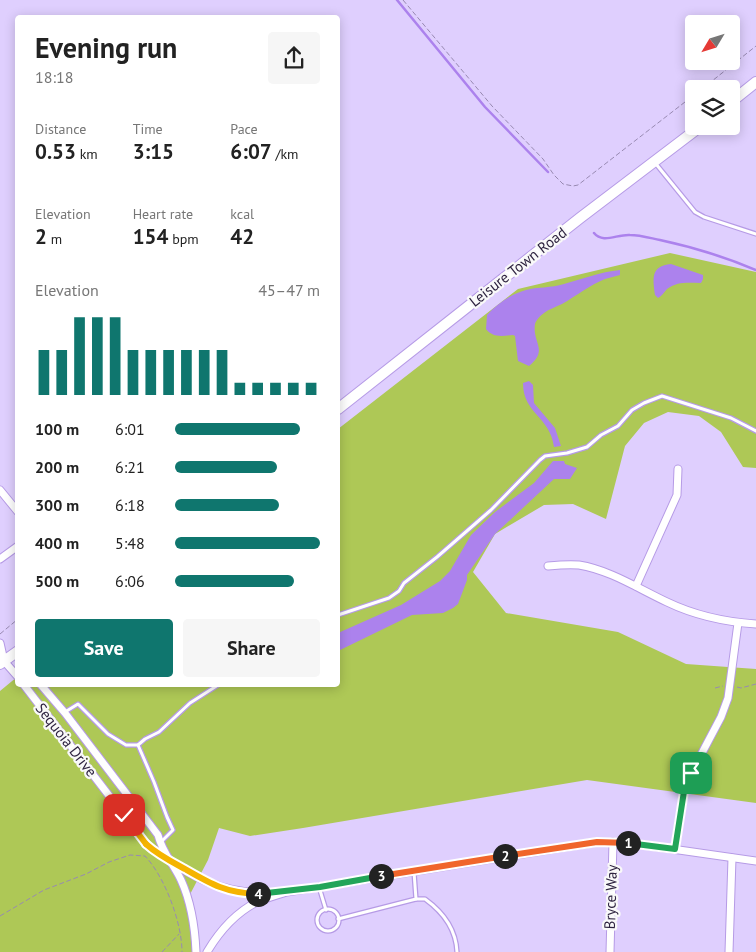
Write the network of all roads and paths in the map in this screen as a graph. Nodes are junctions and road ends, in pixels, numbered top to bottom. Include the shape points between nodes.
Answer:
1 (403, 0) edge
2 (756, 46) edge
3 (713, 80) edge
4 (756, 82) edge
5 (740, 95) edge
6 (685, 102) edge
7 (689, 135) edge
8 (655, 162) junction
9 (756, 234) edge
10 (340, 407) edge
11 (756, 431) edge
12 (678, 469) dead end
13 (0, 490) edge
14 (15, 508) edge
15 (15, 548) edge
16 (0, 559) edge
17 (548, 566) dead end
18 (636, 586) junction
19 (340, 614) edge
20 (15, 622) edge
21 (738, 623) junction
22 (756, 624) edge
23 (0, 634) edge
24 (0, 644) edge
25 (15, 650) edge
26 (15, 652) edge
27 (2, 662) edge
28 (15, 674) edge
29 (756, 684) edge
30 (723, 686) dead end
31 (26, 687) edge
32 (44, 687) edge
33 (215, 687) edge
34 (736, 687) dead end
35 (715, 688) dead end
36 (65, 713) junction
37 (138, 745) junction
38 (613, 842) junction
39 (160, 843) junction
40 (675, 849) junction
41 (732, 858) junction
42 (169, 861) junction
43 (756, 861) edge
44 (414, 871) junction
45 (320, 887) junction
46 (287, 892) junction
47 (416, 899) junction
48 (326, 910) junction
49 (0, 916) edge
50 (338, 918) junction
51 (180, 933) junction
52 (162, 952) edge
53 (182, 952) edge
54 (196, 952) edge
55 (207, 952) edge
56 (458, 952) edge
57 (610, 952) edge
58 (729, 952) edge

1 - 6 path via 563,184 578,185
2 - 3 path
4 - 5 main road
7 - 8 main road, Leisure Town Road
8 - 9 lane via 696,212
8 - 10 main road, Leisure Town Road
11 - 19 lane via 731,418 662,396 644,403 588,448 540,460 491,510 389,598
12 - 18 street via 676,495
13 - 14 street
15 - 16 street
17 - 18 street via 578,565 596,569
18 - 21 street via 668,603
20 - 23 path
21 - 22 street
21 - 40 street via 728,698 685,785
24 - 25 street
24 - 27 street
26 - 27 main road
27 - 28 street
29 - 34 path
30 - 35 path
31 - 42 street, Sequoia Drive via 148,845
32 - 36 street, Sequoia Drive
33 - 37 lane
36 - 37 lane via 78,704 108,734 126,745
36 - 39 street, Sequoia Drive via 158,835
37 - 39 lane via 173,830
38 - 40 street
38 - 44 street via 579,844
38 - 57 street, Bryce Way
39 - 42 street, Sequoia Drive
40 - 41 street
41 - 43 street
41 - 58 street
42 - 46 street via 201,880 229,890 256,894
42 - 54 street, Sequoia Drive via 189,904
44 - 45 street
44 - 47 lane
45 - 46 street
45 - 48 lane
46 - 55 street via 257,902 236,917
47 - 50 lane
47 - 56 lane via 425,899 443,915 453,930
48 - 50 lane
48 - 50 lane via 317,919 321,929 334,929
49 - 51 path via 55,885 121,857 138,856 147,858 164,885
51 - 52 path
51 - 53 path

